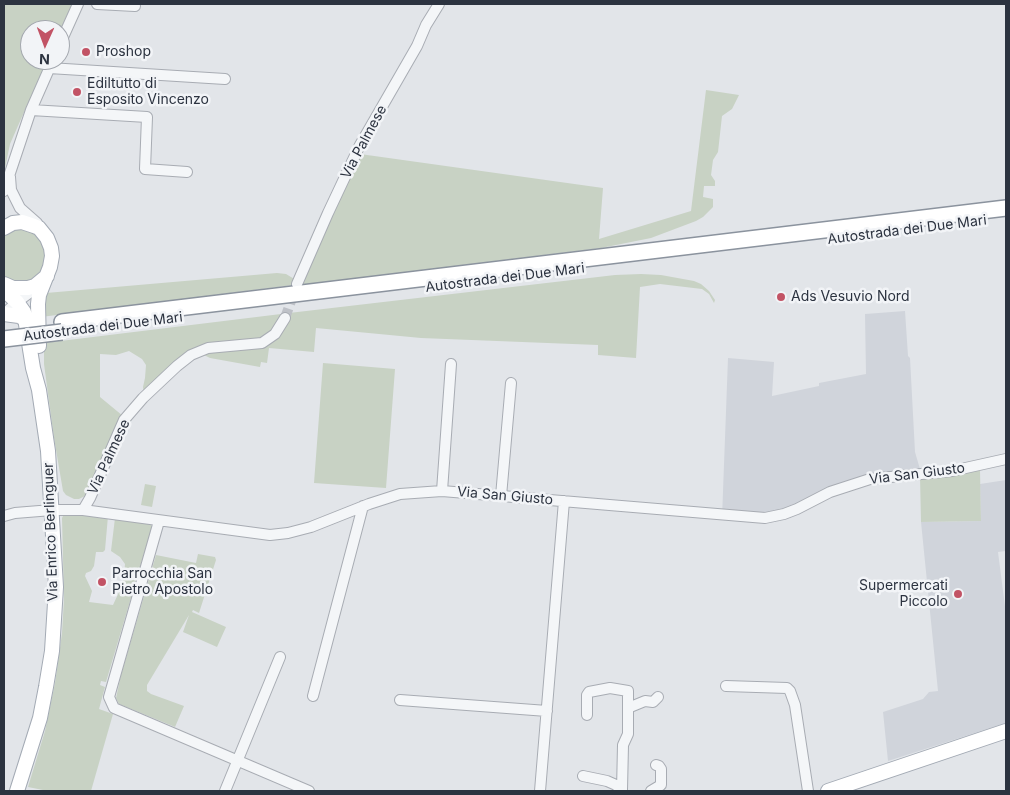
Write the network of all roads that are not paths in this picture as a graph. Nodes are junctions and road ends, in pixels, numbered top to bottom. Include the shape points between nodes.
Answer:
1 (78, 4) edge
2 (97, 4) edge
3 (439, 4) edge
4 (135, 6) dead end
5 (70, 22) edge
6 (70, 66) edge
7 (48, 70) edge
8 (225, 79) dead end
9 (30, 110) junction
10 (187, 172) dead end
11 (10, 174) junction
12 (4, 191) edge
13 (1006, 208) edge
14 (1006, 218) edge
15 (4, 228) edge
16 (40, 228) junction
17 (48, 275) junction
18 (4, 284) edge
19 (297, 284) tunnel mouth
20 (36, 286) junction
21 (4, 290) edge
22 (17, 302) junction
23 (4, 314) edge
24 (285, 318) tunnel mouth
25 (26, 320) junction
26 (62, 327) junction
27 (4, 329) edge
28 (4, 339) edge
29 (451, 364) dead end
30 (511, 383) dead end
31 (39, 390) junction
32 (1006, 459) edge
33 (442, 492) junction
34 (501, 496) junction
35 (564, 501) junction
36 (363, 506) junction
37 (52, 510) junction
38 (83, 510) junction
39 (4, 516) edge
40 (159, 521) junction
41 (280, 657) dead end
42 (726, 686) dead end
43 (313, 696) dead end
44 (658, 697) dead end
45 (400, 700) dead end
46 (628, 708) junction
47 (547, 711) junction
48 (587, 715) dead end
49 (1006, 731) edge
50 (1006, 739) edge
51 (237, 760) junction
52 (656, 766) dead end
53 (583, 776) dead end
54 (17, 791) edge
55 (225, 791) edge
56 (309, 791) edge
57 (540, 791) edge
58 (622, 791) edge
59 (651, 791) edge
60 (808, 791) edge
61 (828, 791) edge
62 (858, 791) edge

1 - 5 street
2 - 4 street
3 - 19 street, Via Palmese via 360,145
6 - 8 street
7 - 9 street
9 - 10 street via 147,117 145,169
9 - 11 street
11 - 12 street
11 - 16 street via 11,190 20,208
13 - 26 highway, Autostrada dei Due Mari
14 - 26 highway, Autostrada dei Due Mari
15 - 16 main road via 12,222 22,222
16 - 17 main road, Via Enrico Berlinguer via 51,248
17 - 20 main road
17 - 31 main road, Via Enrico Berlinguer via 37,315
18 - 20 main road via 21,288
20 - 22 street
21 - 22 main road
22 - 23 street
22 - 25 main road, Via Enrico Berlinguer
23 - 25 main road
24 - 38 street, Via Palmese via 275,334 262,343 208,348 191,355 170,372 124,420
25 - 31 main road, Via Enrico Berlinguer
26 - 27 highway, Autostrada dei Due Mari
26 - 28 highway, Autostrada dei Due Mari, bridge
29 - 33 street
30 - 34 street
31 - 37 main road, Via Enrico Berlinguer
32 - 35 street, Via San Giusto via 952,471 870,479 830,492 791,512 765,518
33 - 34 street, Via San Giusto
33 - 36 street, Via San Giusto via 400,494
34 - 35 street, Via San Giusto
35 - 47 street
36 - 40 street, Via San Giusto via 311,527 270,535
36 - 43 street
37 - 38 street, Via San Giusto
37 - 39 street, Via San Giusto via 15,512
37 - 54 main road, Via Enrico Berlinguer via 56,587 52,651 40,718
38 - 40 street, Via San Giusto
40 - 51 street via 109,697 114,708
41 - 51 street
42 - 60 street via 787,688 790,691
44 - 46 street via 653,702 645,701
45 - 47 street
46 - 48 street via 628,691 610,688 588,693
46 - 58 street via 628,734 622,749
47 - 57 street
49 - 61 main road
50 - 62 main road
51 - 55 street
51 - 56 street
52 - 59 street via 661,769 661,786
53 - 58 street via 607,781

